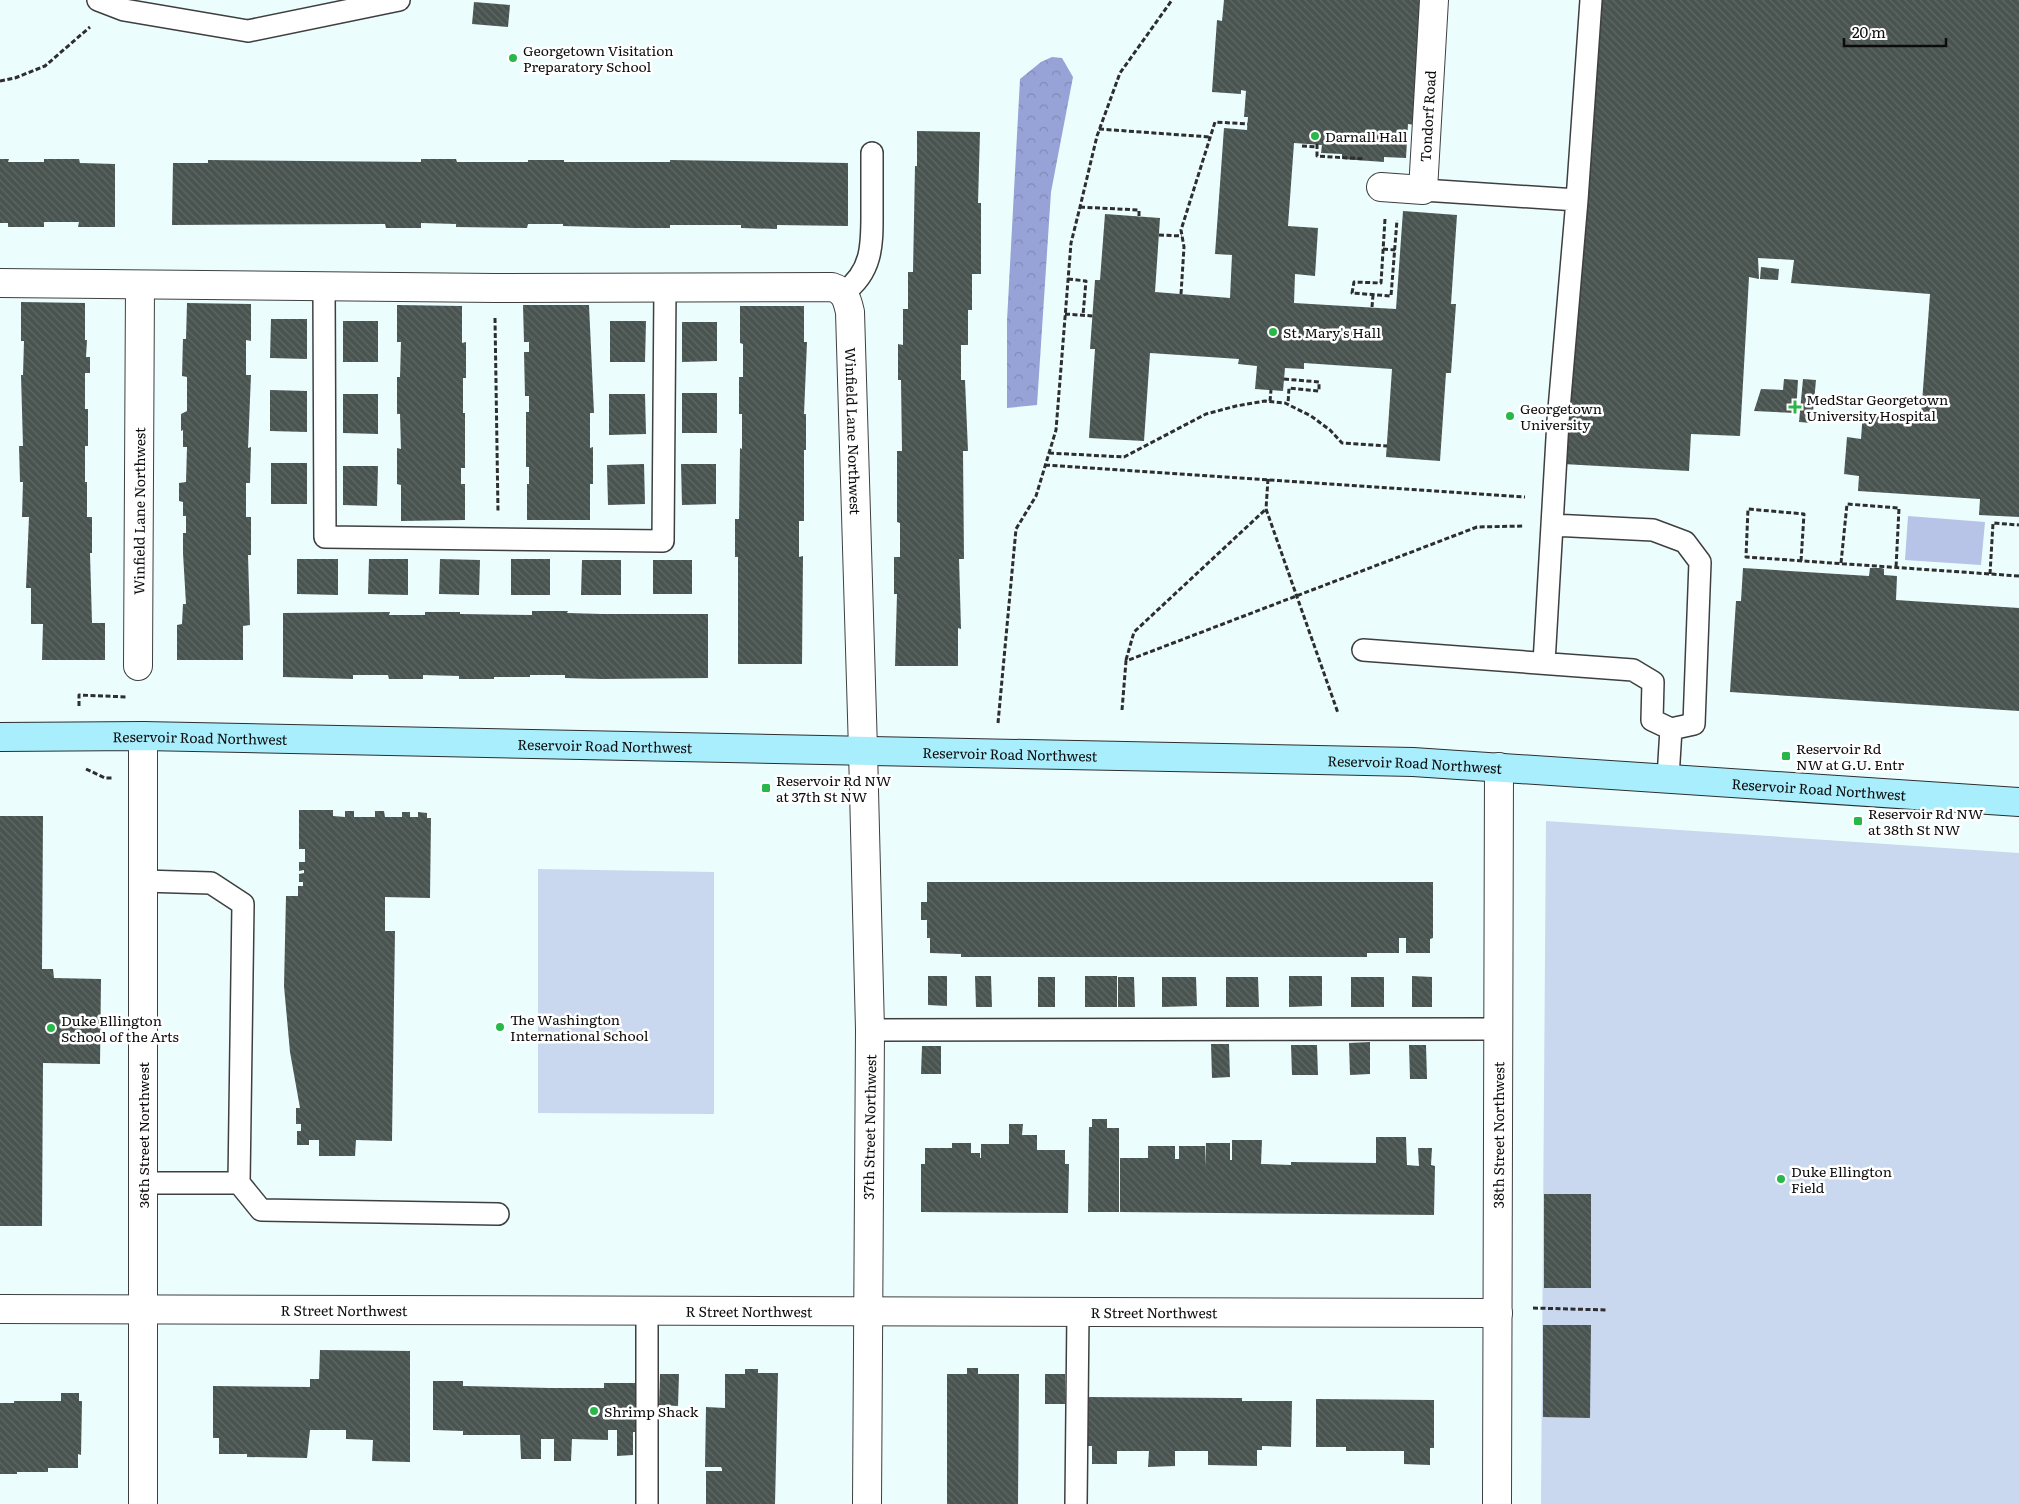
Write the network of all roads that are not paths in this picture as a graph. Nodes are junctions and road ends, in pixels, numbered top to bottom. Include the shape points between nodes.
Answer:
1 (98, 0) edge
2 (399, 0) edge
3 (1434, 0) edge
4 (1591, 0) edge
5 (872, 153) dead end
6 (1388, 188) road end
7 (1423, 190) junction
8 (1577, 200) junction
9 (0, 284) edge
10 (140, 285) junction
11 (324, 287) junction
12 (665, 288) junction
13 (843, 293) junction
14 (1552, 525) junction
15 (1362, 650) dead end
16 (1544, 663) junction
17 (138, 666) road end
18 (1672, 729) junction
19 (143, 736) junction
20 (0, 737) edge
21 (863, 750) junction
22 (1499, 767) junction
23 (1668, 778) junction
24 (2019, 802) edge
25 (143, 881) junction
26 (1499, 1029) junction
27 (870, 1030) junction
28 (143, 1183) junction
29 (238, 1183) junction
30 (498, 1214) dead end
31 (0, 1309) edge
32 (142, 1309) junction
33 (648, 1310) junction
34 (867, 1310) junction
35 (1078, 1312) junction
36 (1498, 1313) junction
37 (143, 1504) edge
38 (647, 1504) edge
39 (868, 1504) edge
40 (1076, 1504) edge
41 (1497, 1504) edge

1 - 2 lane via 124,10 248,31
3 - 7 street, Tondorf Road
4 - 8 lane
5 - 13 lane via 872,244 862,274
6 - 7 street
7 - 8 lane
8 - 14 lane
9 - 10 street
10 - 11 street
10 - 17 street, Winfield Lane Northwest
11 - 12 street
11 - 12 lane via 325,537 663,540
12 - 13 street via 832,287
13 - 21 street, Winfield Lane Northwest via 850,312
14 - 16 lane
14 - 18 lane via 1653,530 1685,542 1700,562 1694,724
15 - 16 lane
16 - 18 lane via 1633,670 1654,682 1652,720
18 - 23 lane
19 - 20 main road, Reservoir Road Northwest
19 - 21 main road, Reservoir Road Northwest
19 - 25 street, 36th Street Northwest
21 - 22 main road, Reservoir Road Northwest via 1413,762
21 - 27 street, 37th Street Northwest
22 - 23 main road, Reservoir Road Northwest
22 - 26 street, 38th Street Northwest
23 - 24 main road, Reservoir Road Northwest
25 - 28 street, 36th Street Northwest
25 - 29 lane via 211,883 243,904
26 - 27 lane
26 - 36 street, 38th Street Northwest
27 - 34 street, 37th Street Northwest
28 - 29 lane
28 - 32 street, 36th Street Northwest
29 - 30 lane via 261,1210
31 - 32 street, R Street Northwest
32 - 33 street, R Street Northwest
32 - 37 street, 36th Street Northwest
33 - 34 street, R Street Northwest
33 - 38 lane
34 - 35 street, R Street Northwest
34 - 39 street, 37th Street Northwest
35 - 36 street, R Street Northwest
35 - 40 lane
36 - 41 street, 38th Street Northwest

